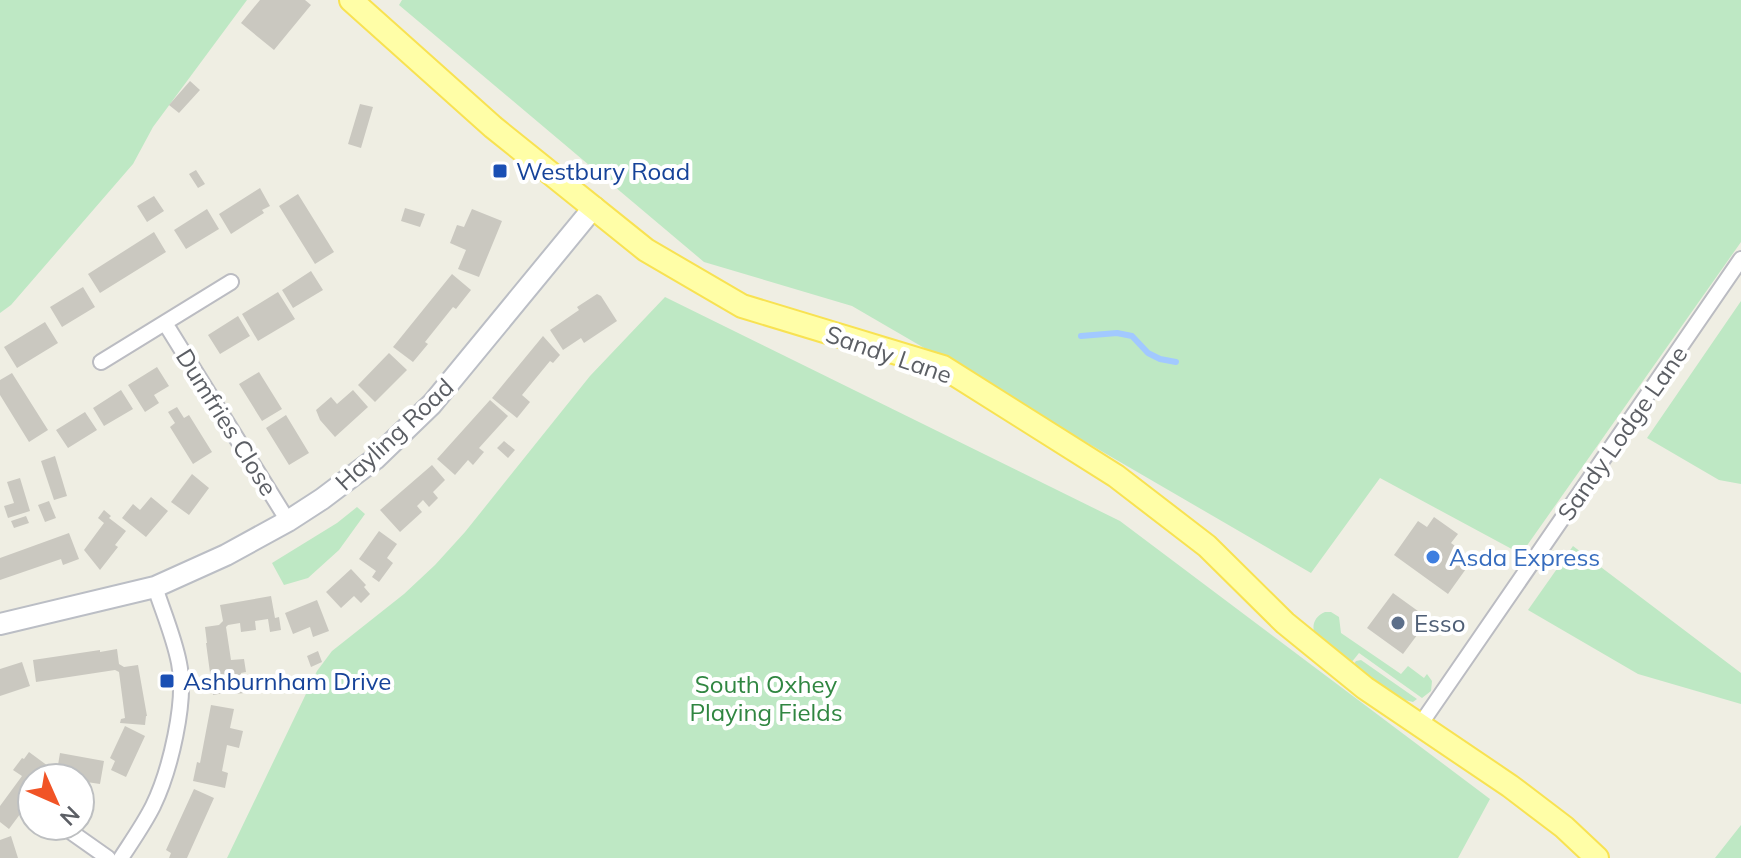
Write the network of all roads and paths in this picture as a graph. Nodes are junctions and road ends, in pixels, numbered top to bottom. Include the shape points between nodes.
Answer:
1 (357, 2) edge
2 (594, 207) junction
3 (1741, 259) edge
4 (231, 282) dead end
5 (165, 323) junction
6 (101, 362) dead end
7 (288, 521) junction
8 (155, 587) junction
9 (0, 624) edge
10 (1420, 725) junction
11 (85, 842) edge
12 (108, 858) edge
13 (121, 858) edge
14 (1597, 858) edge

1 - 2 main road, Sandy Lane via 493,127
2 - 7 street, Hayling Road via 432,404 375,459
2 - 10 main road, Sandy Lane via 646,250 742,306 956,375 1116,476 1207,546 1285,623
3 - 10 street, Sandy Lodge Lane
4 - 5 street, Dumfries Close
5 - 6 street, Dumfries Close
5 - 7 street, Dumfries Close
7 - 8 street, Hayling Road
8 - 9 street, Hayling Road
8 - 13 street via 180,664 180,712 159,792
10 - 14 main road, Sandy Lane via 1564,827
11 - 12 street

